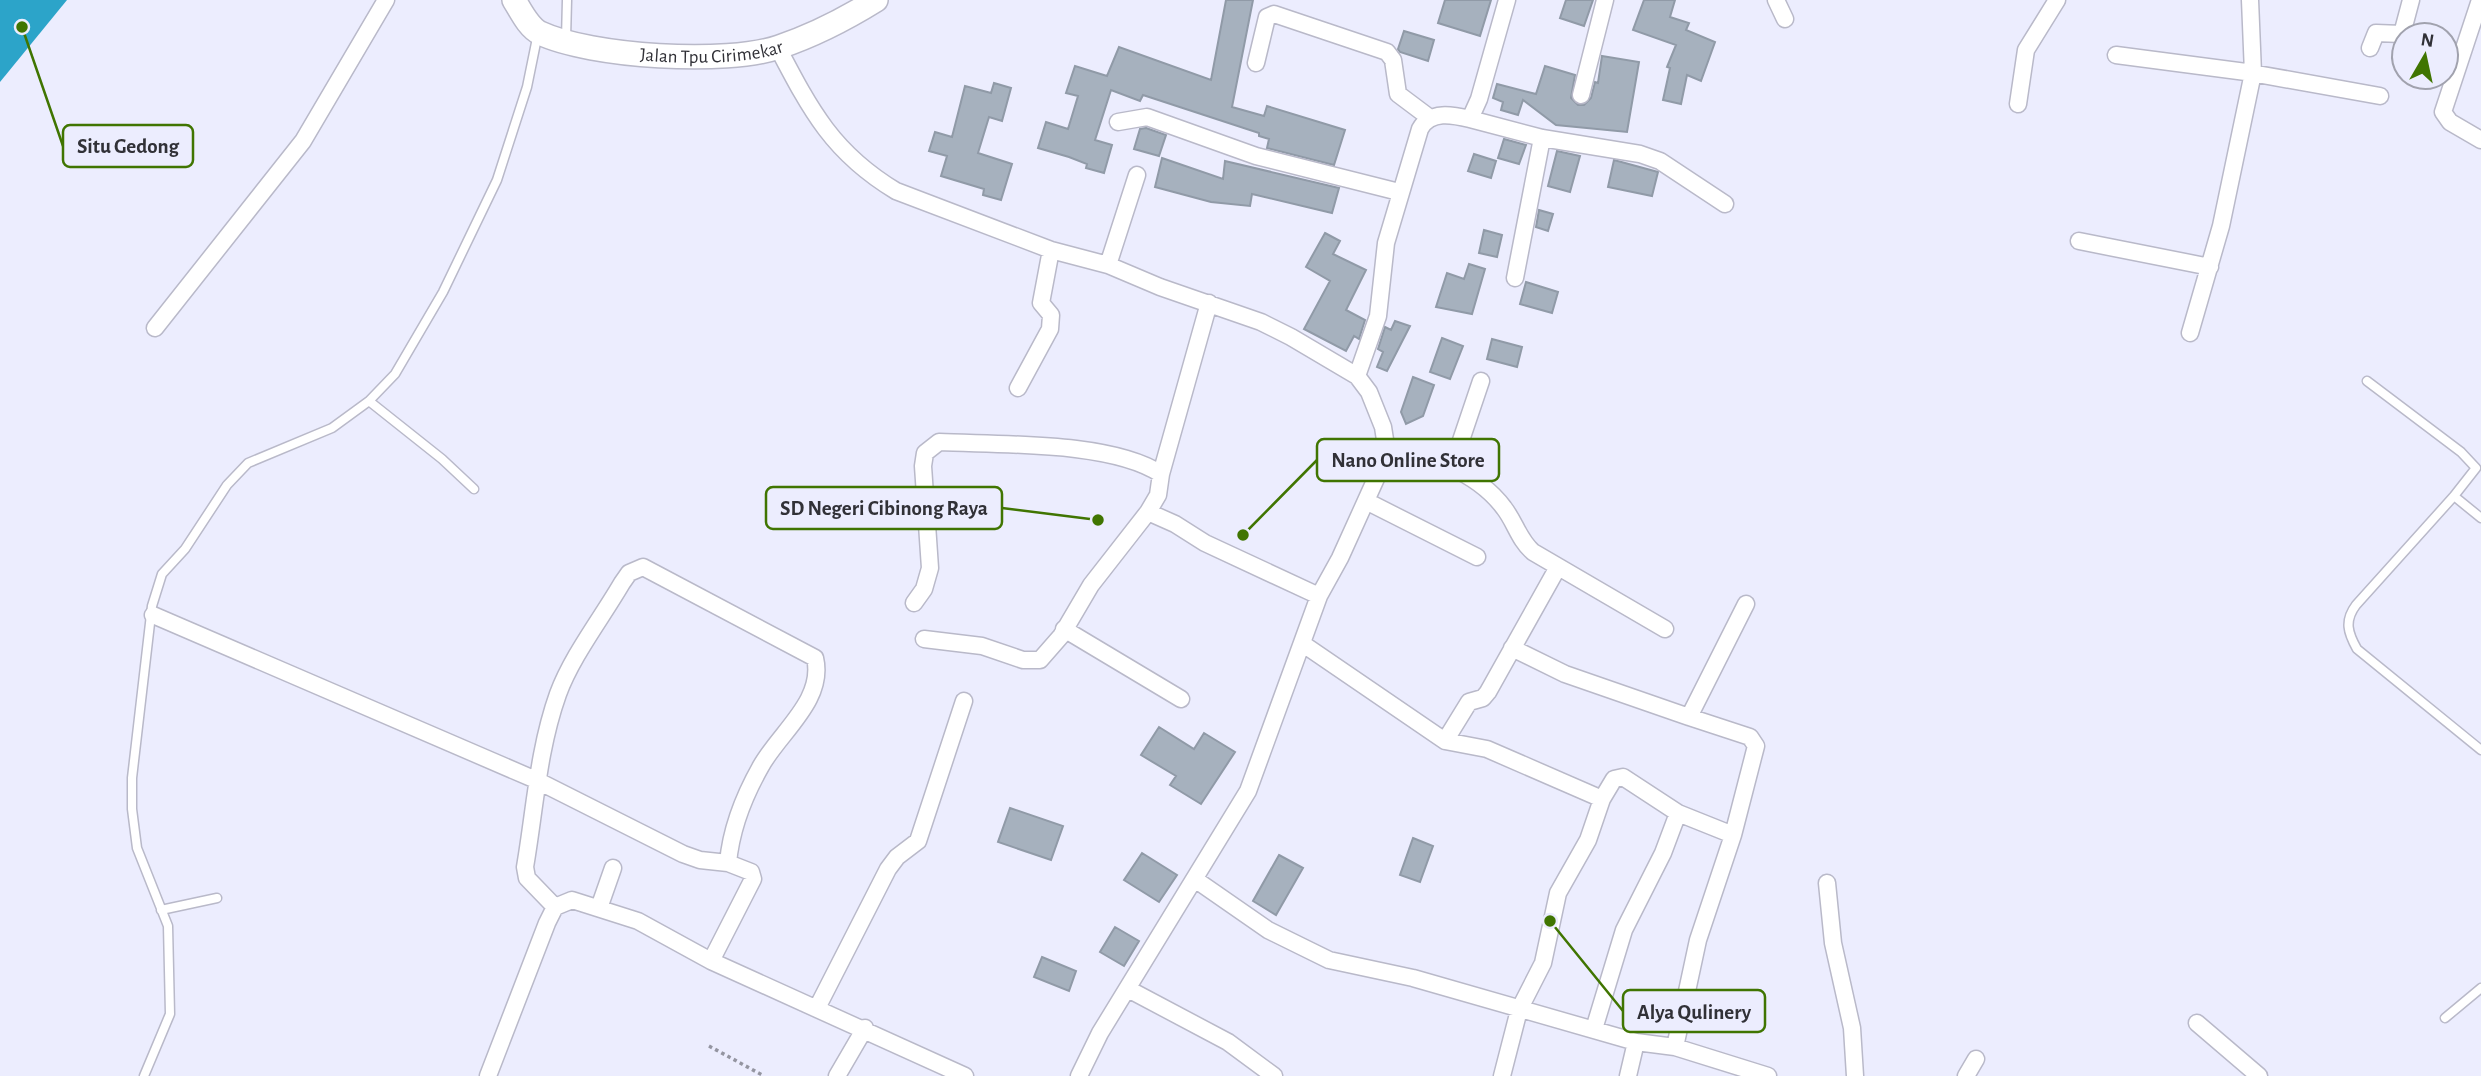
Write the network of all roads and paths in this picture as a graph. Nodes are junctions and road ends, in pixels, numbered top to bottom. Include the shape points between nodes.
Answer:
1 (386, 0) edge
2 (566, 0) edge
3 (876, 0) edge
4 (1507, 0) edge
5 (1605, 0) edge
6 (1776, 0) edge
7 (2057, 0) edge
8 (2250, 0) edge
9 (2411, 0) edge
10 (2480, 0) edge
11 (525, 16) edge
12 (1785, 19) dead end
13 (566, 42) junction
14 (778, 48) junction
15 (2370, 48) dead end
16 (2116, 55) dead end
17 (1256, 63) dead end
18 (2253, 73) junction
19 (1581, 95) dead end
20 (2380, 96) dead end
21 (2018, 104) dead end
22 (1430, 118) junction
23 (1470, 119) junction
24 (1118, 122) dead end
25 (1542, 138) junction
26 (2481, 140) edge
27 (1137, 176) dead end
28 (1399, 192) junction
29 (1725, 204) dead end
30 (2079, 241) dead end
31 (1051, 250) junction
32 (1108, 265) junction
33 (2210, 267) junction
34 (1515, 278) dead end
35 (1209, 303) junction
36 (155, 328) dead end
37 (2190, 333) dead end
38 (1357, 376) junction
39 (1481, 381) dead end
40 (2367, 381) dead end
41 (1018, 388) dead end
42 (369, 401) junction
43 (1386, 446) junction
44 (2478, 464) edge
45 (1452, 467) junction
46 (1161, 474) junction
47 (474, 489) dead end
48 (2454, 496) junction
49 (1366, 501) junction
50 (1148, 512) junction
51 (2481, 519) edge
52 (1477, 557) dead end
53 (1558, 567) junction
54 (1319, 596) junction
55 (914, 603) dead end
56 (1746, 604) dead end
57 (153, 615) junction
58 (1064, 629) junction
59 (1665, 629) dead end
60 (924, 639) dead end
61 (1303, 644) junction
62 (1512, 648) junction
63 (1181, 699) dead end
64 (964, 701) dead end
65 (1689, 717) junction
66 (1445, 741) junction
67 (2481, 750) edge
68 (536, 780) junction
69 (1602, 799) junction
70 (1678, 813) junction
71 (1733, 835) junction
72 (728, 863) junction
73 (613, 869) dead end
74 (1196, 880) junction
75 (1827, 883) dead end
76 (217, 898) dead end
77 (555, 908) junction
78 (598, 908) junction
79 (162, 910) junction
80 (711, 961) junction
81 (2481, 988) edge
82 (1128, 989) junction
83 (817, 1007) junction
84 (1519, 1010) junction
85 (2445, 1018) dead end
86 (2197, 1023) dead end
87 (865, 1028) junction
88 (1594, 1029) junction
89 (1636, 1042) junction
90 (709, 1046) dead end
91 (1675, 1047) junction
92 (1976, 1059) dead end
93 (144, 1076) edge
94 (488, 1076) edge
95 (764, 1076) edge
96 (837, 1076) edge
97 (965, 1076) edge
98 (1079, 1076) edge
99 (1274, 1076) edge
100 (1502, 1076) edge
101 (1628, 1076) edge
102 (1768, 1076) edge
103 (1855, 1076) edge
104 (1966, 1076) edge
105 (2259, 1076) edge

1 - 36 street via 303,141
2 - 13 lane
3 - 14 street, Jalan Tpu Cirimekar
4 - 23 street
5 - 19 street
6 - 12 street
7 - 21 street via 2026,50
8 - 18 street
9 - 15 street via 2404,32 2376,33
10 - 26 street via 2443,112 2450,122
11 - 13 street, Jalan Tpu Cirimekar
11 - 42 lane via 527,87 497,180 443,292 394,374
13 - 14 street, Jalan Tpu Cirimekar via 616,52 708,56
14 - 31 street via 813,114 873,177 896,191
16 - 18 street
17 - 22 street via 1267,17 1274,14 1387,52 1393,61 1398,94
18 - 20 street
18 - 33 street
22 - 23 street via 1448,114
22 - 28 street via 1420,129
23 - 25 street
24 - 28 street via 1147,117 1256,156
25 - 29 street via 1660,161
25 - 34 street
27 - 32 street
28 - 38 street via 1386,243 1378,316
30 - 33 street
31 - 32 street
31 - 41 street via 1041,303 1051,316 1050,328
32 - 35 street
33 - 37 street
35 - 38 street via 1261,322
35 - 46 street
38 - 43 street via 1369,392
39 - 45 street
40 - 44 lane
42 - 47 lane
42 - 57 lane via 332,428 261,455 237,474 162,575
43 - 45 street
43 - 49 street
44 - 48 lane
45 - 53 street via 1502,505 1525,546
46 - 50 street via 1158,495
46 - 55 street via 1138,460 1079,451 939,442 931,446 923,466 930,568
48 - 51 lane
48 - 67 lane via 2356,605 2348,629 2357,649
49 - 52 street
49 - 54 street
50 - 54 street
50 - 58 street
53 - 59 street
53 - 62 street
54 - 61 street
56 - 65 street
57 - 68 street
57 - 79 lane via 132,809 137,848
58 - 60 street via 1050,651 1033,662 982,646
58 - 63 street
61 - 66 street
61 - 74 street via 1254,780
62 - 65 street via 1565,674
62 - 66 street via 1488,692 1469,702
64 - 83 street via 918,841 888,869
65 - 71 street via 1755,741
66 - 69 street via 1487,748
68 - 72 street via 683,854
68 - 72 street via 563,683 629,573 636,568 650,569 815,658 817,682 761,766 731,834
68 - 77 street via 524,867 527,878
69 - 70 street via 1614,779 1623,777
69 - 84 street via 1588,840 1558,893 1543,963
70 - 71 street
70 - 88 street via 1664,853 1624,930
71 - 91 street via 1698,940
72 - 80 street via 751,872 753,884
73 - 78 street
74 - 82 street
74 - 84 street via 1268,930 1329,960 1413,978
75 - 103 street via 1833,943 1852,1028
76 - 79 lane
77 - 78 street via 572,900
77 - 94 street
78 - 80 street via 638,922
79 - 93 lane via 170,939 170,1014
80 - 83 street
81 - 85 lane
82 - 98 street
82 - 99 street via 1228,1042
83 - 87 street
84 - 88 street
84 - 100 street
86 - 105 street
87 - 96 street
87 - 97 street
88 - 89 street
89 - 91 street
89 - 101 street
90 - 95 path
91 - 102 street
92 - 104 street

